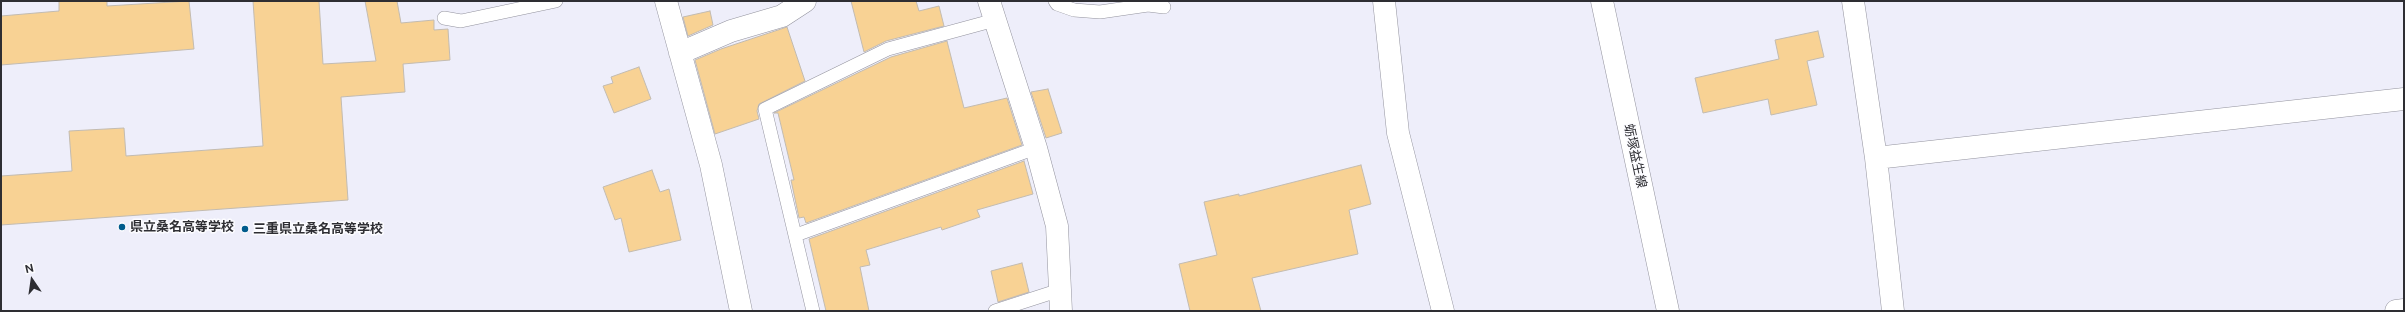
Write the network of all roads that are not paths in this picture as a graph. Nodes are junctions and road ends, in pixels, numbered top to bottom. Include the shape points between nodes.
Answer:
1 (556, 1) edge
2 (666, 1) edge
3 (804, 1) edge
4 (1055, 1) edge
5 (1384, 1) edge
6 (1602, 1) edge
7 (1853, 1) edge
8 (1164, 7) dead end
9 (992, 10) edge
10 (444, 18) dead end
11 (680, 53) junction
12 (2404, 99) edge
13 (1036, 148) junction
14 (1876, 158) junction
15 (796, 236) junction
16 (1060, 290) junction
17 (2404, 310) edge
18 (741, 311) edge
19 (812, 311) edge
20 (995, 311) edge
21 (1061, 311) edge
22 (1442, 311) edge
23 (1668, 311) edge
24 (1894, 311) edge
25 (2396, 311) edge

1 - 10 lane via 461,21
2 - 11 street
3 - 11 street via 782,16 731,31
4 - 8 lane via 1074,10 1100,12 1148,5
5 - 22 street via 1398,133
6 - 23 street, 蛎塚益生線
7 - 14 street
9 - 13 street
9 - 15 lane via 888,49 765,109
11 - 18 street via 711,165
12 - 14 street
13 - 15 lane
13 - 16 street via 1057,226
14 - 24 street
15 - 19 lane
16 - 20 lane
16 - 21 street
17 - 25 street

